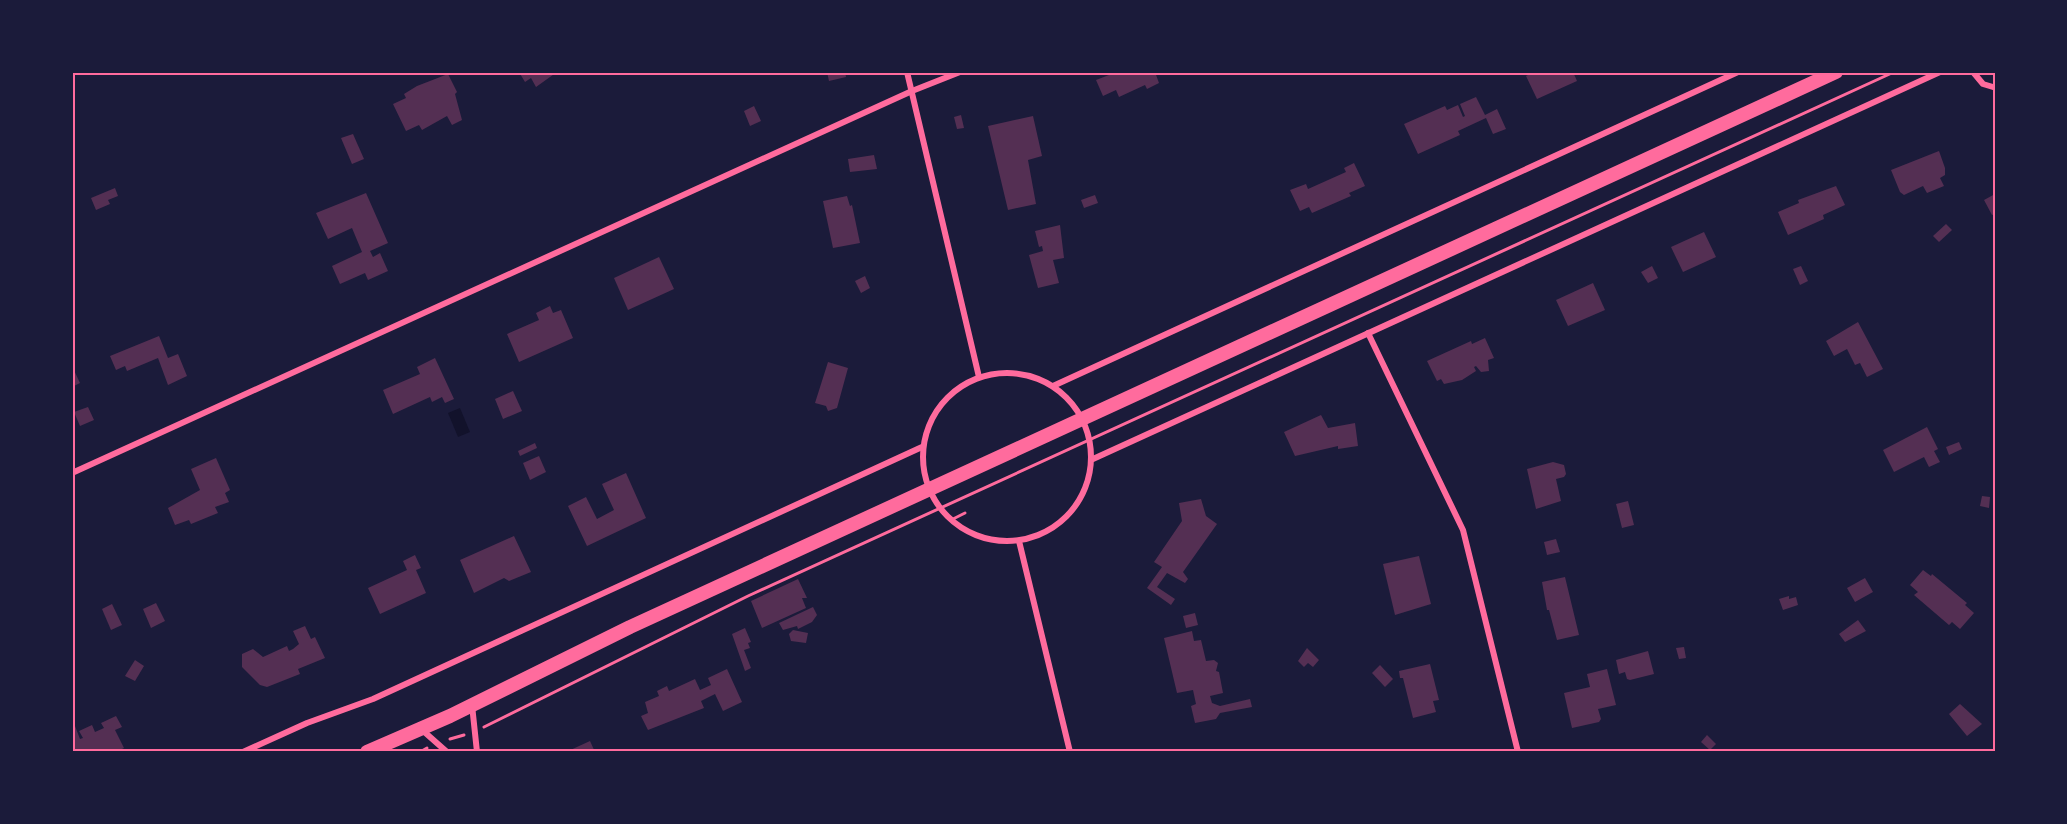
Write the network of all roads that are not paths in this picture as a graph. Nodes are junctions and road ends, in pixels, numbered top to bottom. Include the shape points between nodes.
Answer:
1 (908, 72) edge
2 (960, 72) edge
3 (1738, 72) edge
4 (1836, 72) edge
5 (1940, 72) edge
6 (1973, 72) edge
7 (1995, 78) edge
8 (1994, 89) edge
9 (912, 90) junction
10 (1368, 333) junction
11 (979, 377) junction
12 (1053, 386) junction
13 (1083, 419) junction
14 (922, 447) junction
15 (1093, 459) junction
16 (72, 474) edge
17 (928, 490) junction
18 (1019, 541) junction
19 (472, 704) junction
20 (420, 728) junction
21 (243, 752) edge
22 (367, 752) edge
23 (447, 752) edge
24 (477, 752) edge
25 (1070, 752) edge
26 (1518, 752) edge

1 - 9 street
2 - 9 street
3 - 12 street
4 - 13 main road
5 - 10 street
6 - 8 street via 1983,84
7 - 8 street
9 - 11 street
9 - 16 street
10 - 15 street
10 - 26 street via 1463,530
11 - 12 street via 1029,375
11 - 14 street via 940,404 928,424
12 - 13 street via 1070,400
13 - 15 street
13 - 17 main road
14 - 17 street
14 - 21 street via 373,699
15 - 18 street via 1088,482 1073,510 1049,530
17 - 18 street via 951,520 975,536
17 - 19 main road
18 - 25 street
19 - 20 main road
19 - 24 street
20 - 22 main road
20 - 23 street

